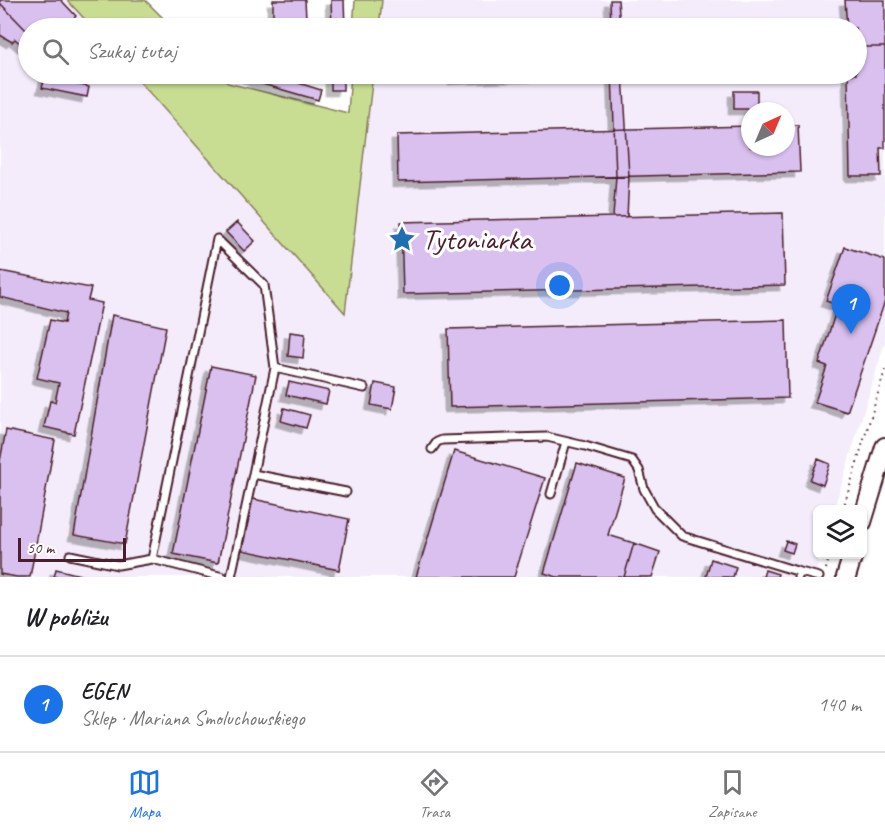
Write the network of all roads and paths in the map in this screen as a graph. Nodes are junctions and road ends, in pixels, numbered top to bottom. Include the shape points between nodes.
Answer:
1 (275, 368) junction
2 (885, 369) edge
3 (364, 388) dead end
4 (566, 442) junction
5 (885, 447) edge
6 (432, 449) dead end
7 (252, 474) junction
8 (346, 492) dead end
9 (551, 494) dead end
10 (844, 505) edge
11 (867, 506) edge
12 (70, 555) dead end
13 (152, 559) junction
14 (828, 559) edge
15 (852, 559) edge
16 (799, 574) edge
17 (223, 577) edge
18 (231, 577) edge
19 (821, 577) edge
20 (846, 577) edge

1 - 3 lane
1 - 7 lane
1 - 13 lane via 264,285 217,240
2 - 10 path
4 - 6 lane via 547,438 442,441
4 - 9 lane
4 - 16 lane via 632,460 655,509 682,536
5 - 11 street
7 - 8 lane
7 - 18 lane
12 - 13 lane via 118,565
13 - 17 lane
14 - 19 path
15 - 20 street
16 - 19 lane

